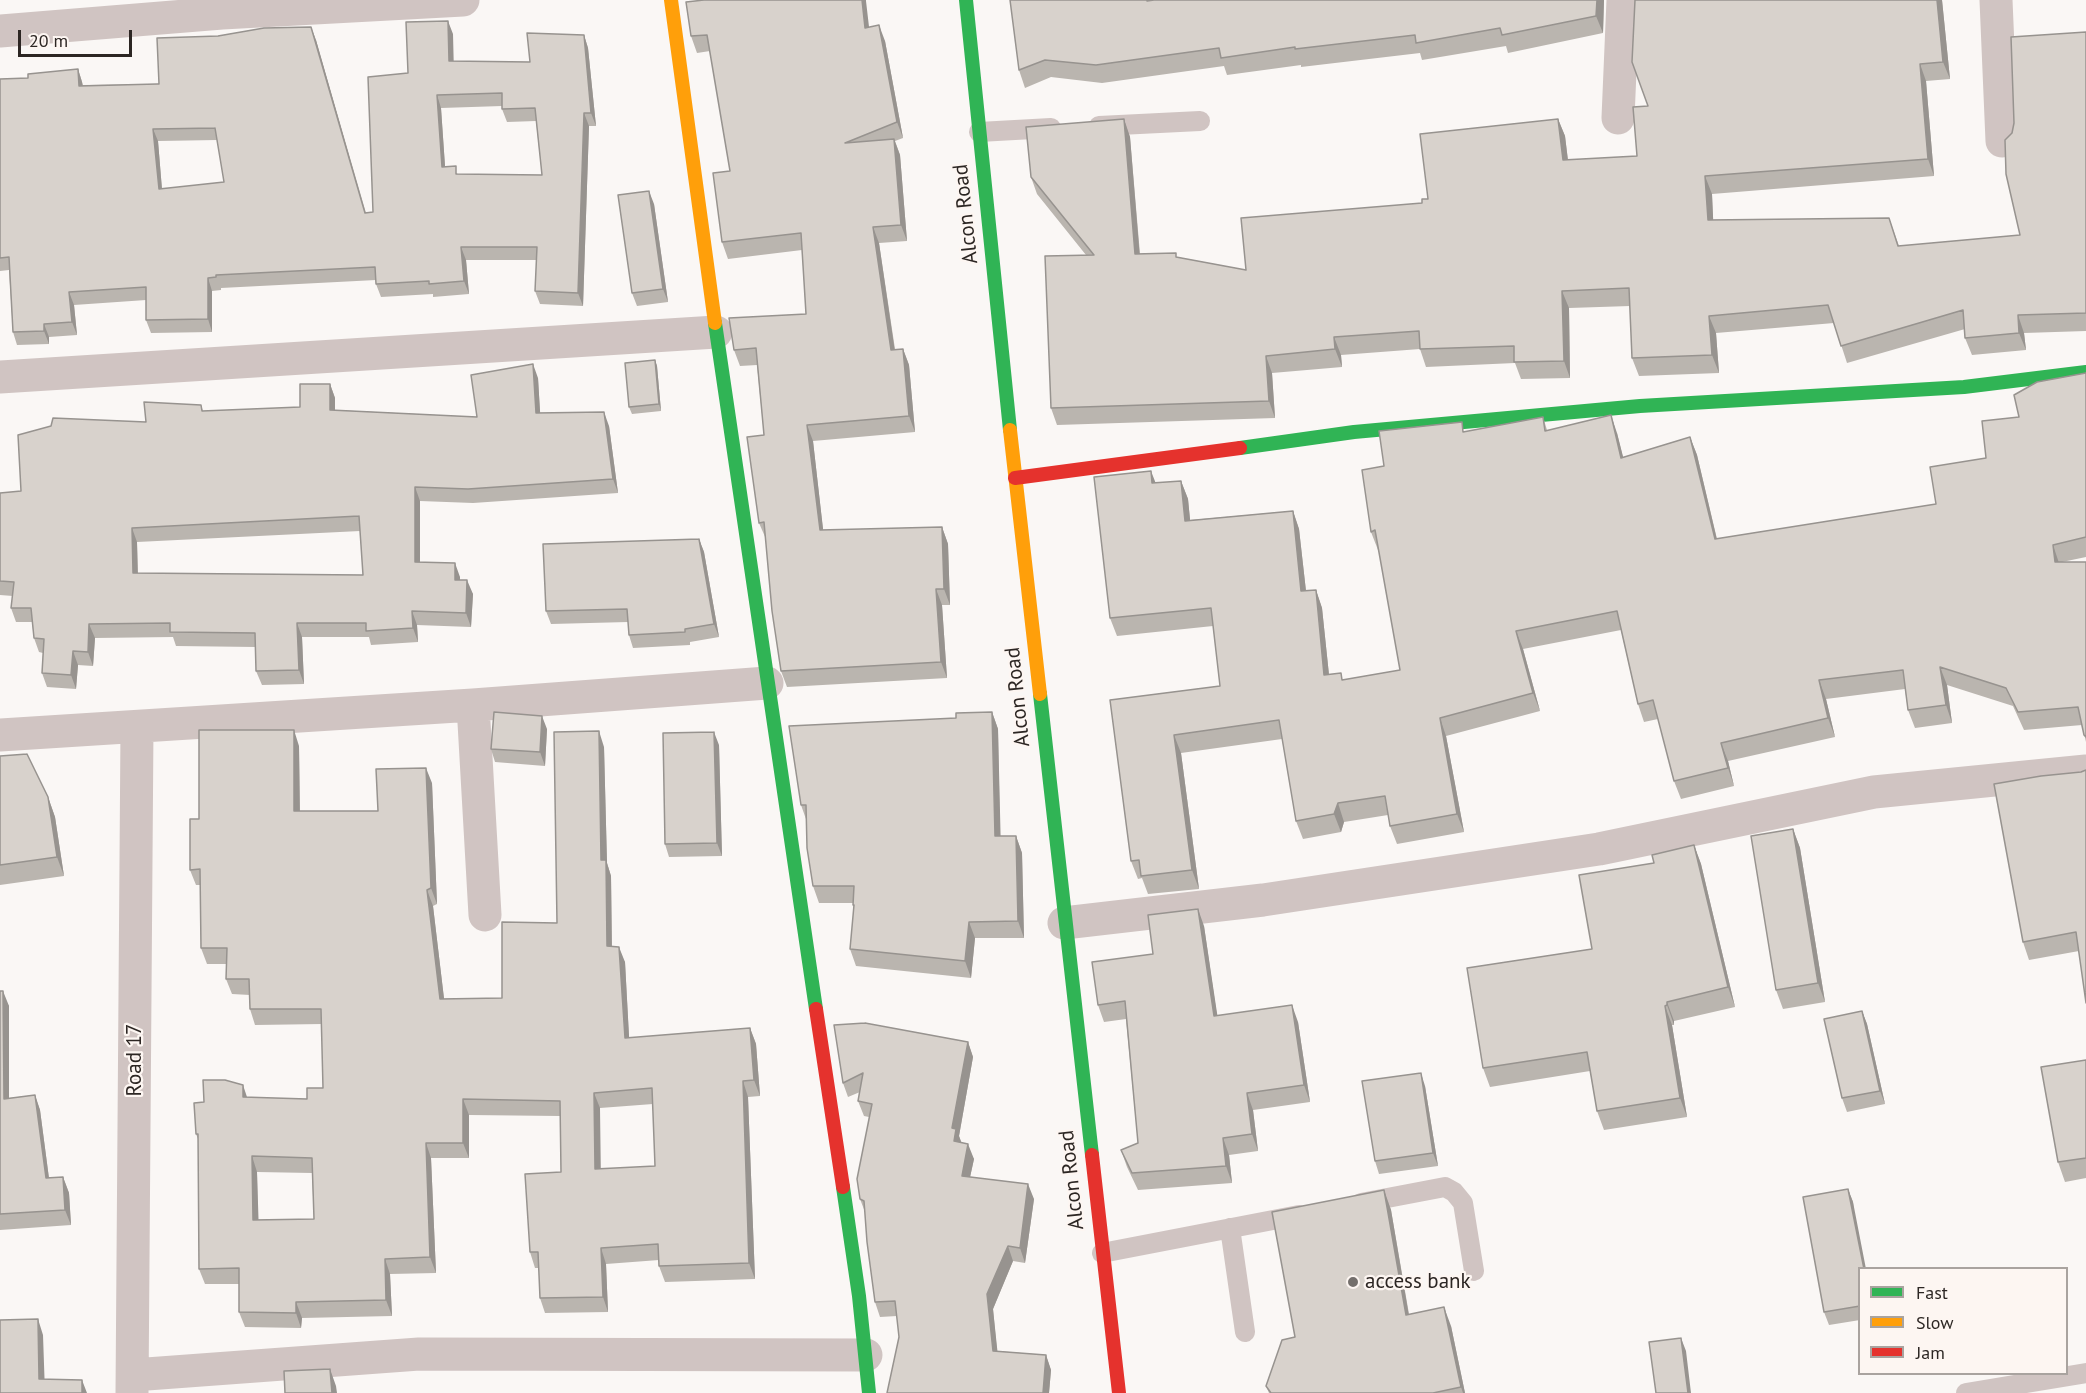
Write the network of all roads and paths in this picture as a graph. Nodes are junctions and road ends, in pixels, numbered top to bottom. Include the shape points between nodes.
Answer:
1 (463, 0) edge
2 (671, 0) edge
3 (966, 0) edge
4 (1623, 0) edge
5 (1996, 0) edge
6 (221, 7) edge
7 (0, 31) edge
8 (1618, 118) dead end
9 (1200, 121) dead end
10 (979, 132) junction
11 (2002, 141) dead end
12 (716, 332) junction
13 (2086, 372) edge
14 (0, 377) edge
15 (1015, 478) junction
16 (767, 683) junction
17 (473, 705) junction
18 (137, 727) junction
19 (0, 735) edge
20 (2086, 771) edge
21 (485, 915) dead end
22 (1064, 923) junction
23 (1343, 1207) edge
24 (1320, 1211) edge
25 (1230, 1228) junction
26 (1102, 1253) junction
27 (1474, 1271) dead end
28 (1245, 1332) dead end
29 (866, 1355) junction
30 (2086, 1373) edge
31 (133, 1384) edge
32 (1118, 1392) edge
33 (869, 1393) edge
34 (1966, 1393) edge

1 - 6 street
2 - 12 street
3 - 10 street, Alcon Road
4 - 8 street
5 - 11 street
6 - 7 street
9 - 10 lane
10 - 15 street, Alcon Road
12 - 14 street
12 - 16 street
13 - 15 street via 1964,387 1640,405 1366,431
15 - 22 street, Alcon Road
16 - 17 street
16 - 29 street
17 - 18 street
17 - 21 street
18 - 19 street
18 - 31 street, Road 17
20 - 22 street via 1874,792 1599,849 1263,900
22 - 26 street, Alcon Road
23 - 27 lane via 1445,1187 1463,1203
24 - 25 lane
25 - 26 lane
25 - 28 lane
26 - 32 street, Alcon Road
29 - 31 street via 419,1354
29 - 33 street
30 - 34 lane

